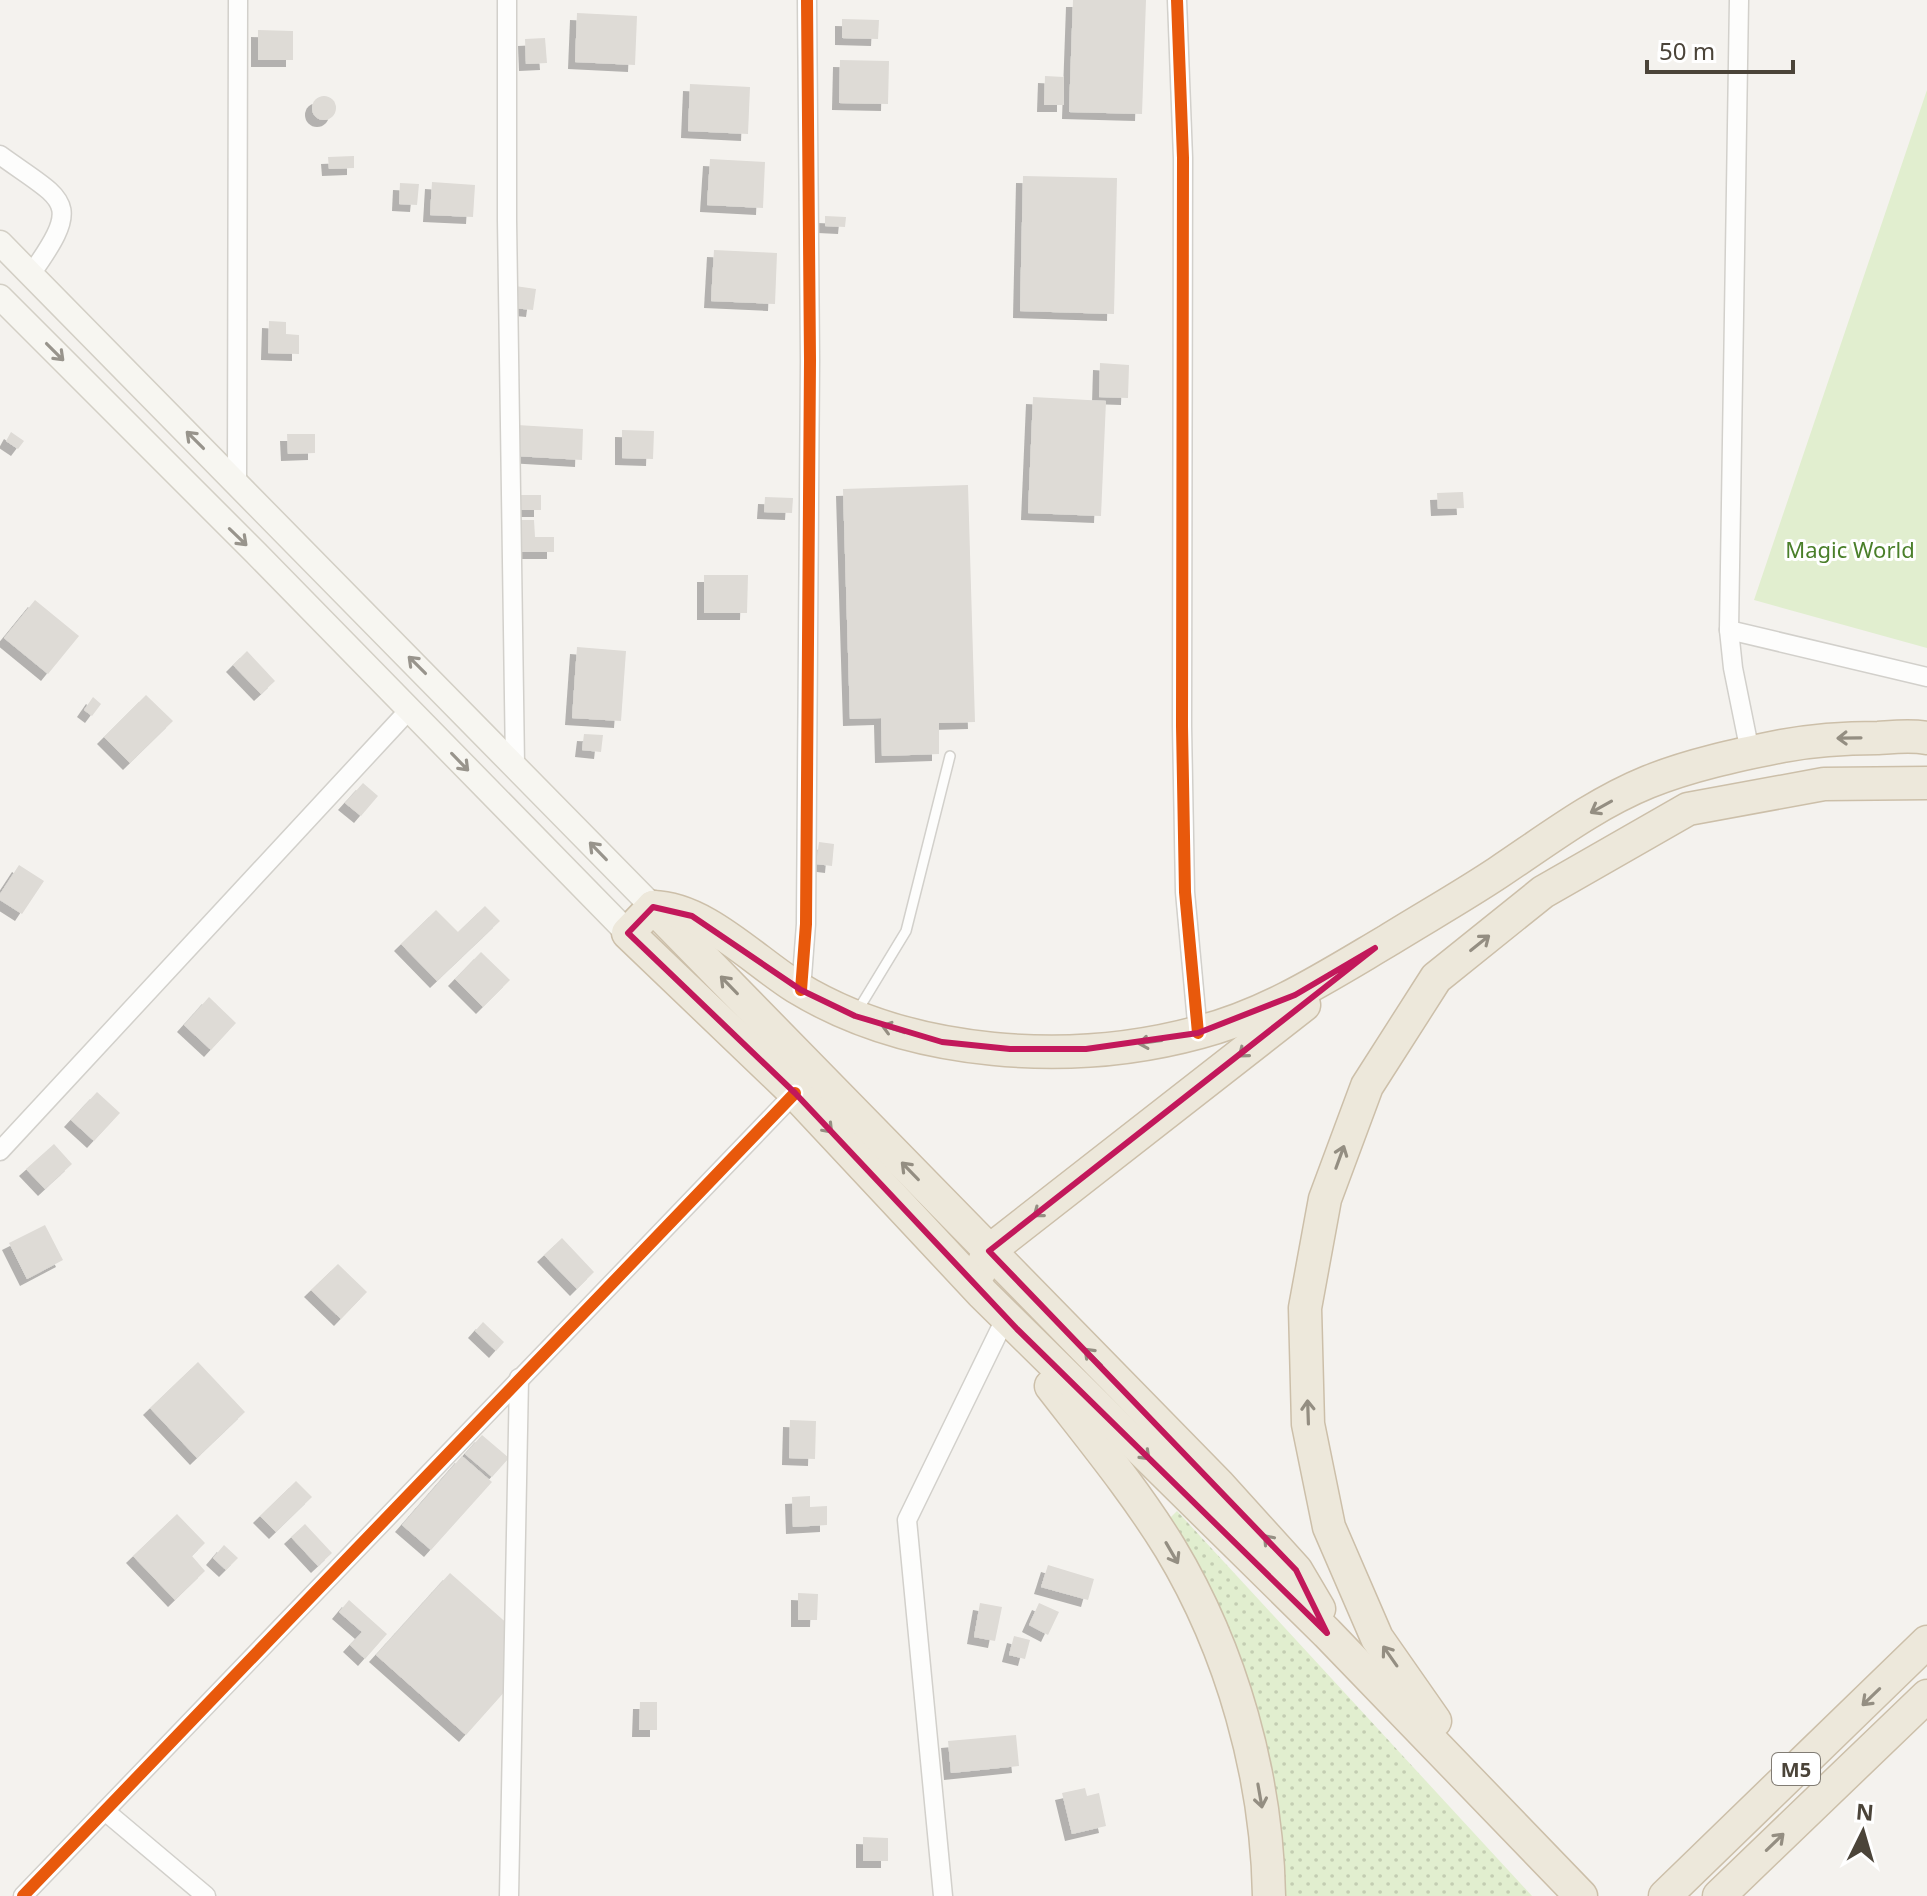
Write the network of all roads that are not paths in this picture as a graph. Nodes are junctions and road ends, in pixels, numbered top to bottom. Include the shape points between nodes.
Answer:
1 (238, 0) edge
2 (507, 0) edge
3 (807, 0) edge
4 (1177, 0) edge
5 (1739, 0) edge
6 (0, 155) edge
7 (0, 243) edge
8 (31, 274) junction
9 (0, 297) edge
10 (237, 483) junction
11 (1729, 630) junction
12 (1927, 677) edge
13 (409, 710) junction
14 (1927, 738) edge
15 (1750, 752) junction
16 (950, 756) dead end
17 (515, 765) junction
18 (1927, 783) edge
19 (653, 907) junction
20 (628, 933) junction
21 (1375, 948) junction
22 (801, 990) junction
23 (855, 1016) junction
24 (1198, 1033) junction
25 (795, 1093) junction
26 (0, 1151) edge
27 (989, 1251) junction
28 (982, 1293) junction
29 (1011, 1323) junction
30 (519, 1378) junction
31 (1327, 1633) junction
32 (1927, 1642) edge
33 (1927, 1696) edge
34 (1481, 1790) junction
35 (105, 1811) junction
36 (23, 1896) edge
37 (206, 1896) edge
38 (509, 1896) edge
39 (943, 1896) edge
40 (1269, 1896) edge
41 (1581, 1896) edge
42 (1665, 1896) edge
43 (1719, 1896) edge

1 - 10 street
2 - 17 street
3 - 22 street via 810,401
4 - 24 street via 1183,158 1185,892
5 - 11 street
6 - 8 street via 55,195 62,208 60,230
7 - 8 main road
10 -> 8 main road
9 -> 13 main road
17 -> 10 main road
11 - 12 street
11 - 15 street
13 -> 20 main road
13 - 26 street
14 -> 15 highway via 1818,739
15 -> 21 highway via 1647,783 1562,829
16 - 23 lane via 906,931
19 -> 17 main road
34 -> 18 highway via 1377,1638 1329,1527 1308,1424 1305,1308 1325,1199 1367,1086 1436,978 1543,892 1688,809 1824,784
19 - 20 highway
19 - 22 highway via 692,916
27 -> 19 highway
20 - 25 highway
21 - 24 highway via 1295,995
21 -> 27 highway
22 - 23 highway
24 -> 23 highway via 1086,1049 1010,1049 912,1036
25 -> 28 highway
25 - 30 street
27 - 28 highway via 979,1272
31 -> 27 highway via 1315,1600 1284,1557
28 - 29 highway
29 -> 31 highway
29 - 39 street via 907,1520
29 -> 40 highway via 1031,1359 1152,1519 1203,1612 1230,1677 1254,1763
30 - 35 street
30 - 38 street
31 - 34 highway
32 -> 42 highway, M5
43 -> 33 highway, M5
34 - 41 highway
35 - 36 street
35 - 37 street

